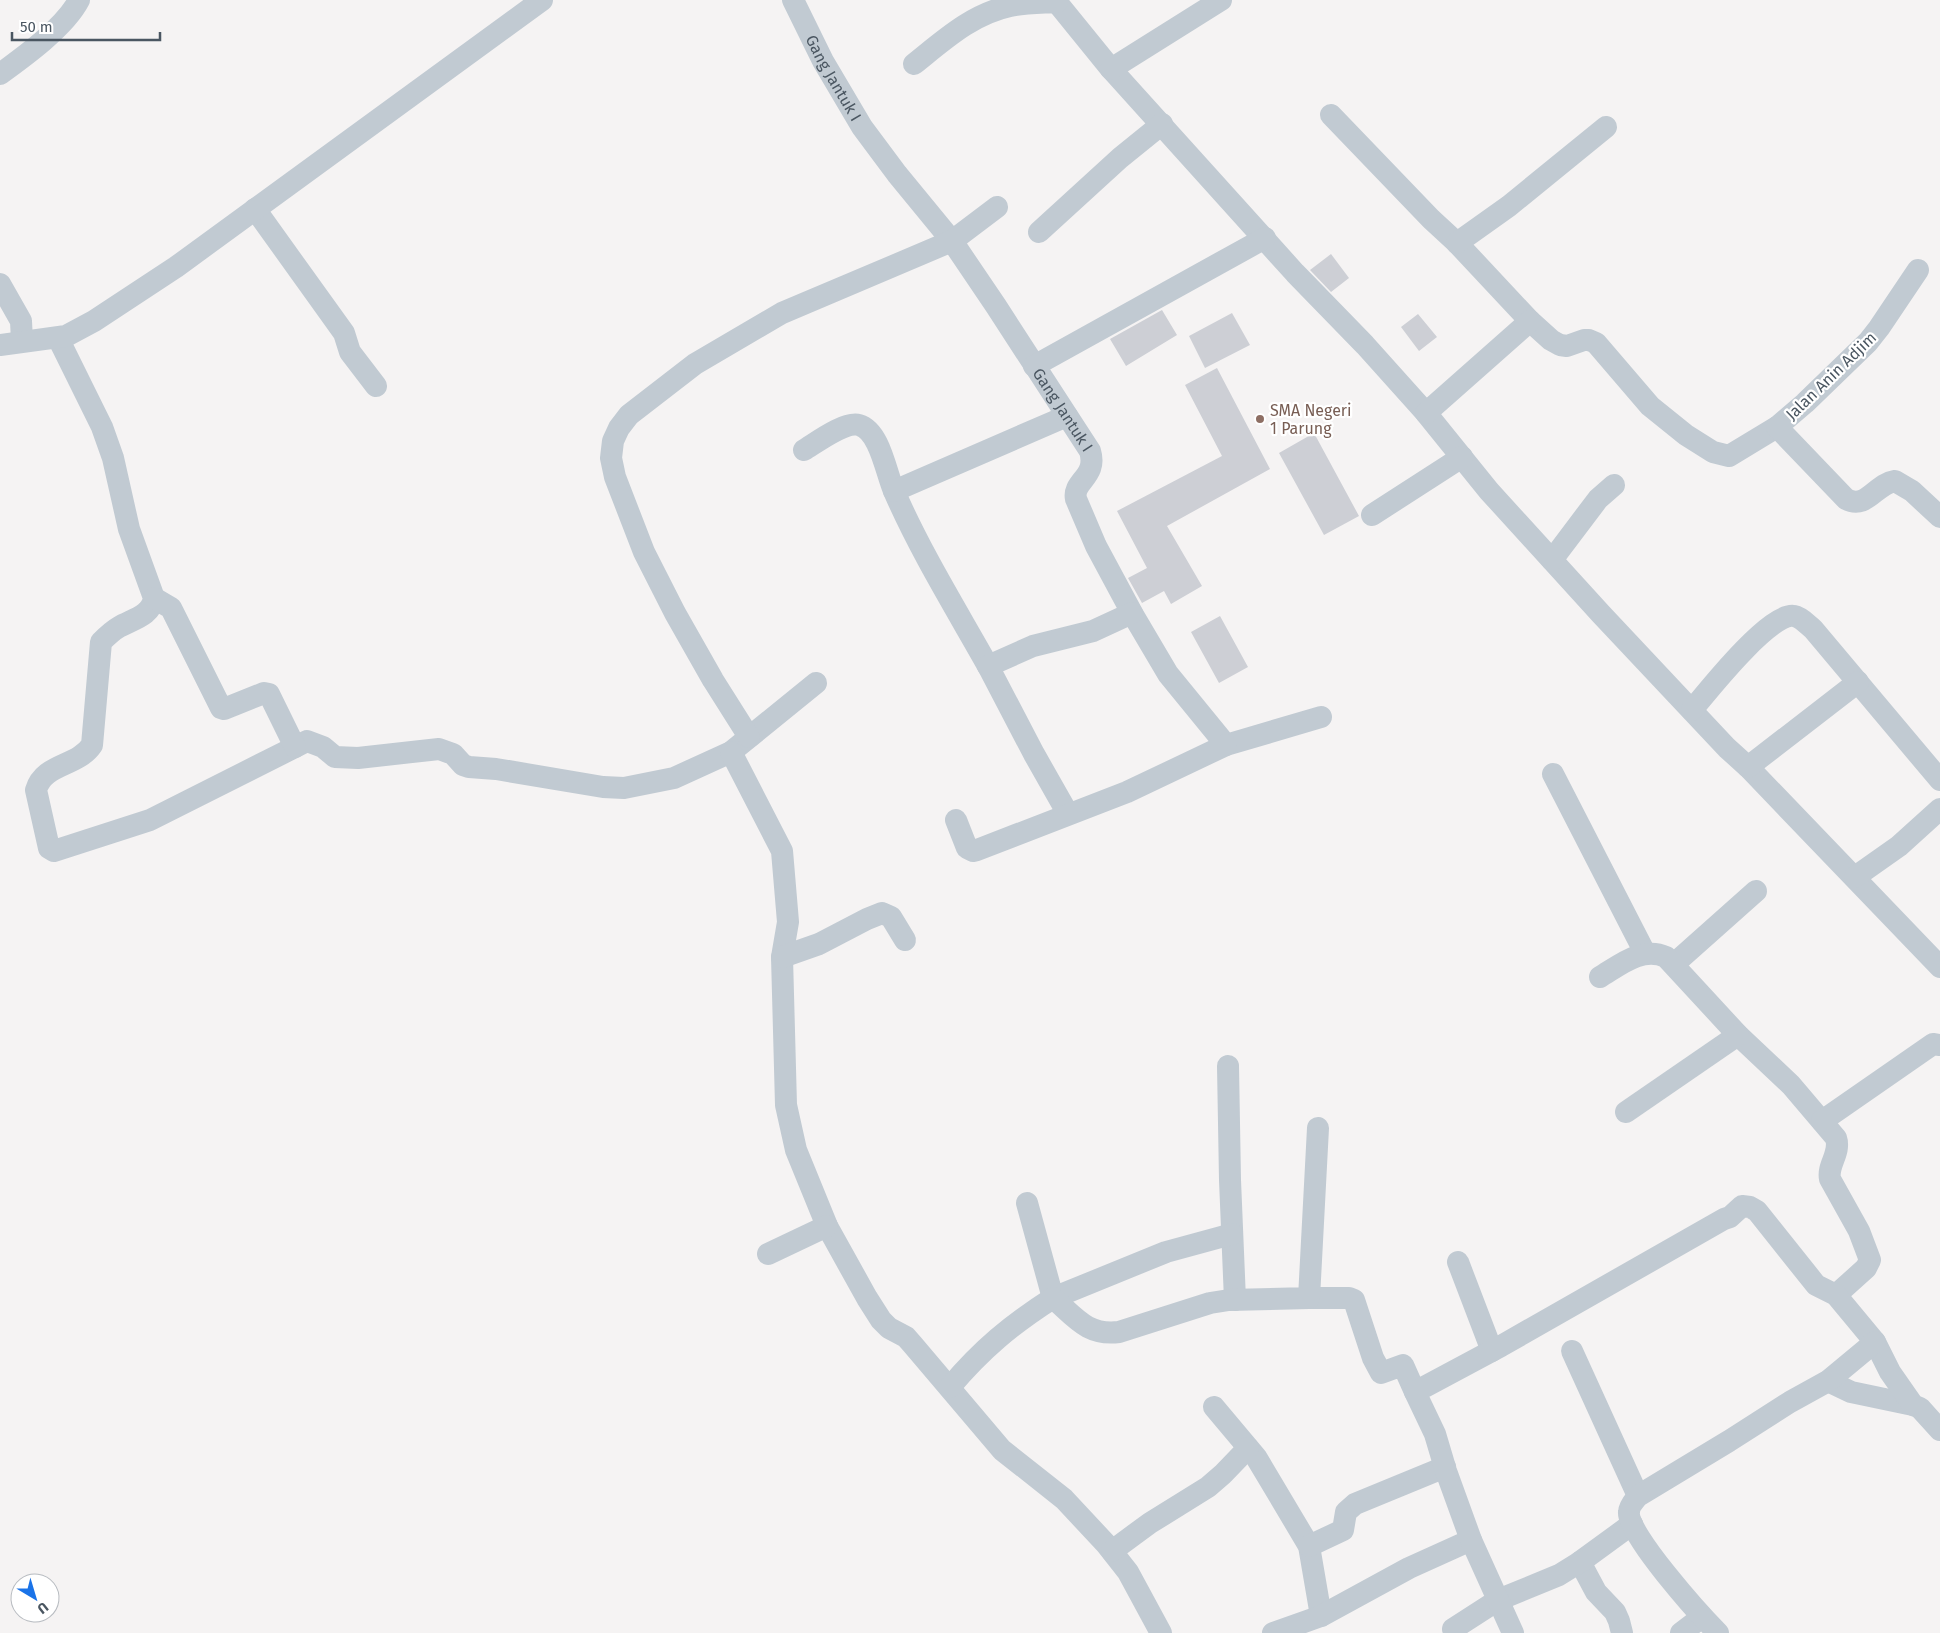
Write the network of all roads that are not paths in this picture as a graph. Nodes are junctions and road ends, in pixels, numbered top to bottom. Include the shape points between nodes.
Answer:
1 (79, 0) edge
2 (542, 0) edge
3 (793, 0) edge
4 (1221, 0) edge
5 (1056, 1) edge
6 (914, 64) dead end
7 (1111, 69) junction
8 (0, 74) edge
9 (1331, 115) dead end
10 (1162, 124) junction
11 (1606, 127) dead end
12 (998, 207) dead end
13 (255, 209) junction
14 (1039, 232) dead end
15 (1265, 238) junction
16 (952, 240) junction
17 (1457, 243) junction
18 (1918, 270) dead end
19 (0, 284) edge
20 (1530, 321) junction
21 (58, 338) junction
22 (22, 341) junction
23 (0, 344) edge
24 (1034, 366) junction
25 (376, 386) dead end
26 (1426, 413) junction
27 (1067, 416) junction
28 (1777, 427) junction
29 (804, 450) dead end
30 (1462, 458) junction
31 (1614, 485) dead end
32 (894, 491) junction
33 (1372, 514) dead end
34 (1940, 517) edge
35 (1552, 560) junction
36 (154, 598) junction
37 (1132, 613) junction
38 (988, 666) junction
39 (1858, 682) junction
40 (816, 684) dead end
41 (1692, 710) junction
42 (1322, 717) dead end
43 (749, 737) junction
44 (1226, 745) junction
45 (295, 747) junction
46 (730, 752) junction
47 (1748, 767) junction
48 (1553, 774) dead end
49 (1940, 780) edge
50 (1940, 809) edge
51 (1068, 814) junction
52 (956, 820) dead end
53 (1855, 877) junction
54 (1756, 891) dead end
55 (905, 940) dead end
56 (1645, 953) junction
57 (782, 956) junction
58 (1674, 964) junction
59 (1940, 967) edge
60 (1600, 977) dead end
61 (1738, 1035) junction
62 (1940, 1045) edge
63 (1228, 1066) dead end
64 (1626, 1112) dead end
65 (1822, 1121) junction
66 (1318, 1128) dead end
67 (1027, 1203) dead end
68 (827, 1226) junction
69 (1232, 1234) junction
70 (768, 1254) dead end
71 (1458, 1262) dead end
72 (1836, 1295) junction
73 (1053, 1298) junction
74 (1309, 1298) junction
75 (1235, 1300) junction
76 (1875, 1342) junction
77 (1492, 1351) junction
78 (1572, 1351) dead end
79 (1828, 1381) junction
80 (950, 1387) junction
81 (1415, 1392) junction
82 (1913, 1406) junction
83 (1214, 1407) dead end
84 (1940, 1430) edge
85 (1248, 1448) junction
86 (1444, 1467) junction
87 (1638, 1496) junction
88 (1632, 1524) junction
89 (1471, 1540) junction
90 (1309, 1546) junction
91 (1112, 1551) junction
92 (1580, 1562) junction
93 (1498, 1600) junction
94 (1321, 1616) junction
95 (1702, 1617) junction
96 (1453, 1629) dead end
97 (1162, 1633) edge
98 (1273, 1633) edge
99 (1512, 1633) edge
100 (1622, 1633) edge
101 (1681, 1633) edge
102 (1718, 1633) edge

1 - 8 street via 68,17
2 - 13 street
3 - 16 street, Gang Jantuk I via 823,61 862,126
4 - 7 street
5 - 6 street via 1012,6 970,21
5 - 7 street
7 - 10 street
9 - 17 street
10 - 14 street
10 - 15 street
11 - 17 street via 1509,206
12 - 16 street
13 - 21 street via 128,300 83,328
13 - 25 street via 344,332 350,352
15 - 24 street
15 - 26 street
16 - 24 street, Gang Jantuk I
16 - 43 street via 782,313 695,364 629,416 613,441 611,458 616,477 644,552 713,680
17 - 20 street
18 - 28 street, Jalan Anin Adjim via 1868,342
19 - 22 street via 22,321
20 - 26 street
20 - 28 street via 1560,345 1593,340 1650,406 1713,452 1724,456 1733,454
21 - 22 street
21 - 36 street via 102,427 113,458 129,529
22 - 23 street
24 - 27 street, Gang Jantuk I
26 - 30 street
27 - 32 street
27 - 37 street, Gang Jantuk I via 1093,461 1076,491 1076,499 1096,546
28 - 34 street, Jalan Anin Adjim via 1846,499 1861,501 1895,481 1912,491
29 - 32 street via 844,427 858,425 869,431 875,440
30 - 33 street
30 - 35 street
31 - 35 street via 1598,499
32 - 38 street via 934,571
35 - 41 street
36 - 45 street via 171,608 221,708 224,710 264,693 269,694
36 - 45 street via 153,606 147,612 117,628 101,642 92,746 38,781 36,790 49,848 54,852 150,820
37 - 38 street via 1093,632 1033,646
37 - 44 street, Gang Jantuk I via 1168,674
38 - 51 street
39 - 41 street via 1813,629 1793,616 1783,618 1738,655
39 - 47 street
39 - 49 street
40 - 43 street
41 - 47 street
42 - 44 street
43 - 46 street
44 - 51 street via 1127,792
45 - 46 street via 307,741 323,747 335,757 358,758 439,749 453,754 469,767 624,788 674,778
46 - 57 street via 782,851 788,922
47 - 53 street
48 - 56 street
50 - 53 street via 1898,846
51 - 52 street via 973,851 967,848
53 - 59 street
54 - 58 street
55 - 57 street via 891,917 882,913 819,944
56 - 58 street via 1658,953
56 - 60 street via 1630,958
57 - 68 street via 789,1121 796,1150
58 - 61 street
61 - 64 street
61 - 65 street via 1791,1085
62 - 65 street via 1932,1044
63 - 69 street
65 - 72 street via 1838,1143 1828,1173 1830,1179 1859,1231 1870,1260 1866,1268
66 - 74 street
67 - 73 street
68 - 70 street
68 - 80 street via 881,1320 910,1341
69 - 73 street via 1166,1252
69 - 75 street
71 - 77 street
72 - 76 street
72 - 77 street via 1816,1285 1757,1212 1750,1206 1742,1206 1730,1217
73 - 75 street via 1092,1331 1106,1334 1210,1303
73 - 80 street via 1015,1323 971,1362
74 - 75 street
74 - 81 street via 1350,1298 1356,1301 1380,1373 1403,1365
76 - 79 street
76 - 82 street
77 - 81 street
78 - 87 street
79 - 82 street via 1851,1392
79 - 87 street
80 - 91 street via 1002,1450 1064,1499
81 - 86 street via 1435,1434
82 - 84 street via 1920,1408
83 - 85 street
85 - 90 street
85 - 91 street via 1208,1487
86 - 89 street
86 - 90 street via 1355,1504 1347,1511 1343,1530
87 - 88 street via 1628,1513
88 - 92 street
88 - 95 street via 1654,1559
89 - 93 street
89 - 94 street via 1409,1568
90 - 94 street
91 - 97 street via 1128,1572
92 - 93 street via 1559,1575
92 - 100 street via 1596,1592 1615,1612
93 - 96 street
93 - 99 street
94 - 98 street
95 - 101 street
95 - 102 street

